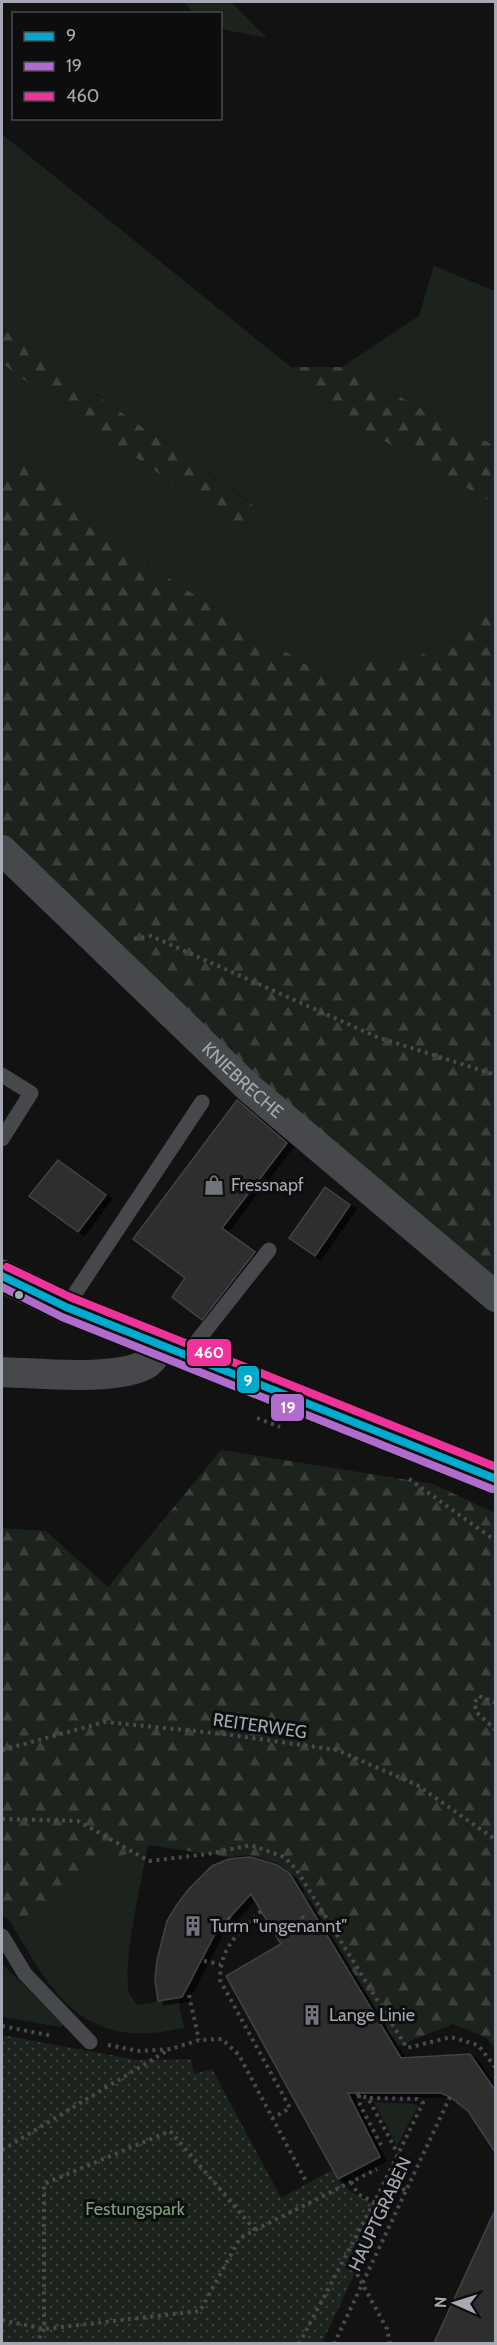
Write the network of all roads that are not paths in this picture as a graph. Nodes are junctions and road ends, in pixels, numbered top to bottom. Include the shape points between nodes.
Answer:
1 (2, 850) edge
2 (2, 1075) edge
3 (202, 1102) dead end
4 (2, 1140) edge
5 (268, 1250) dead end
6 (2, 1276) edge
7 (495, 1297) edge
8 (66, 1307) junction
9 (174, 1349) junction
10 (2, 1372) edge
11 (495, 1479) edge
12 (4, 1943) edge
13 (90, 2042) dead end

1 - 7 street, KNIEBRECHE via 249,1088
2 - 4 lane via 31,1094
3 - 8 lane
5 - 9 lane
6 - 8 main road
8 - 9 main road
9 - 10 street via 157,1353 146,1364 120,1371
9 - 11 main road
12 - 13 lane via 25,1974

